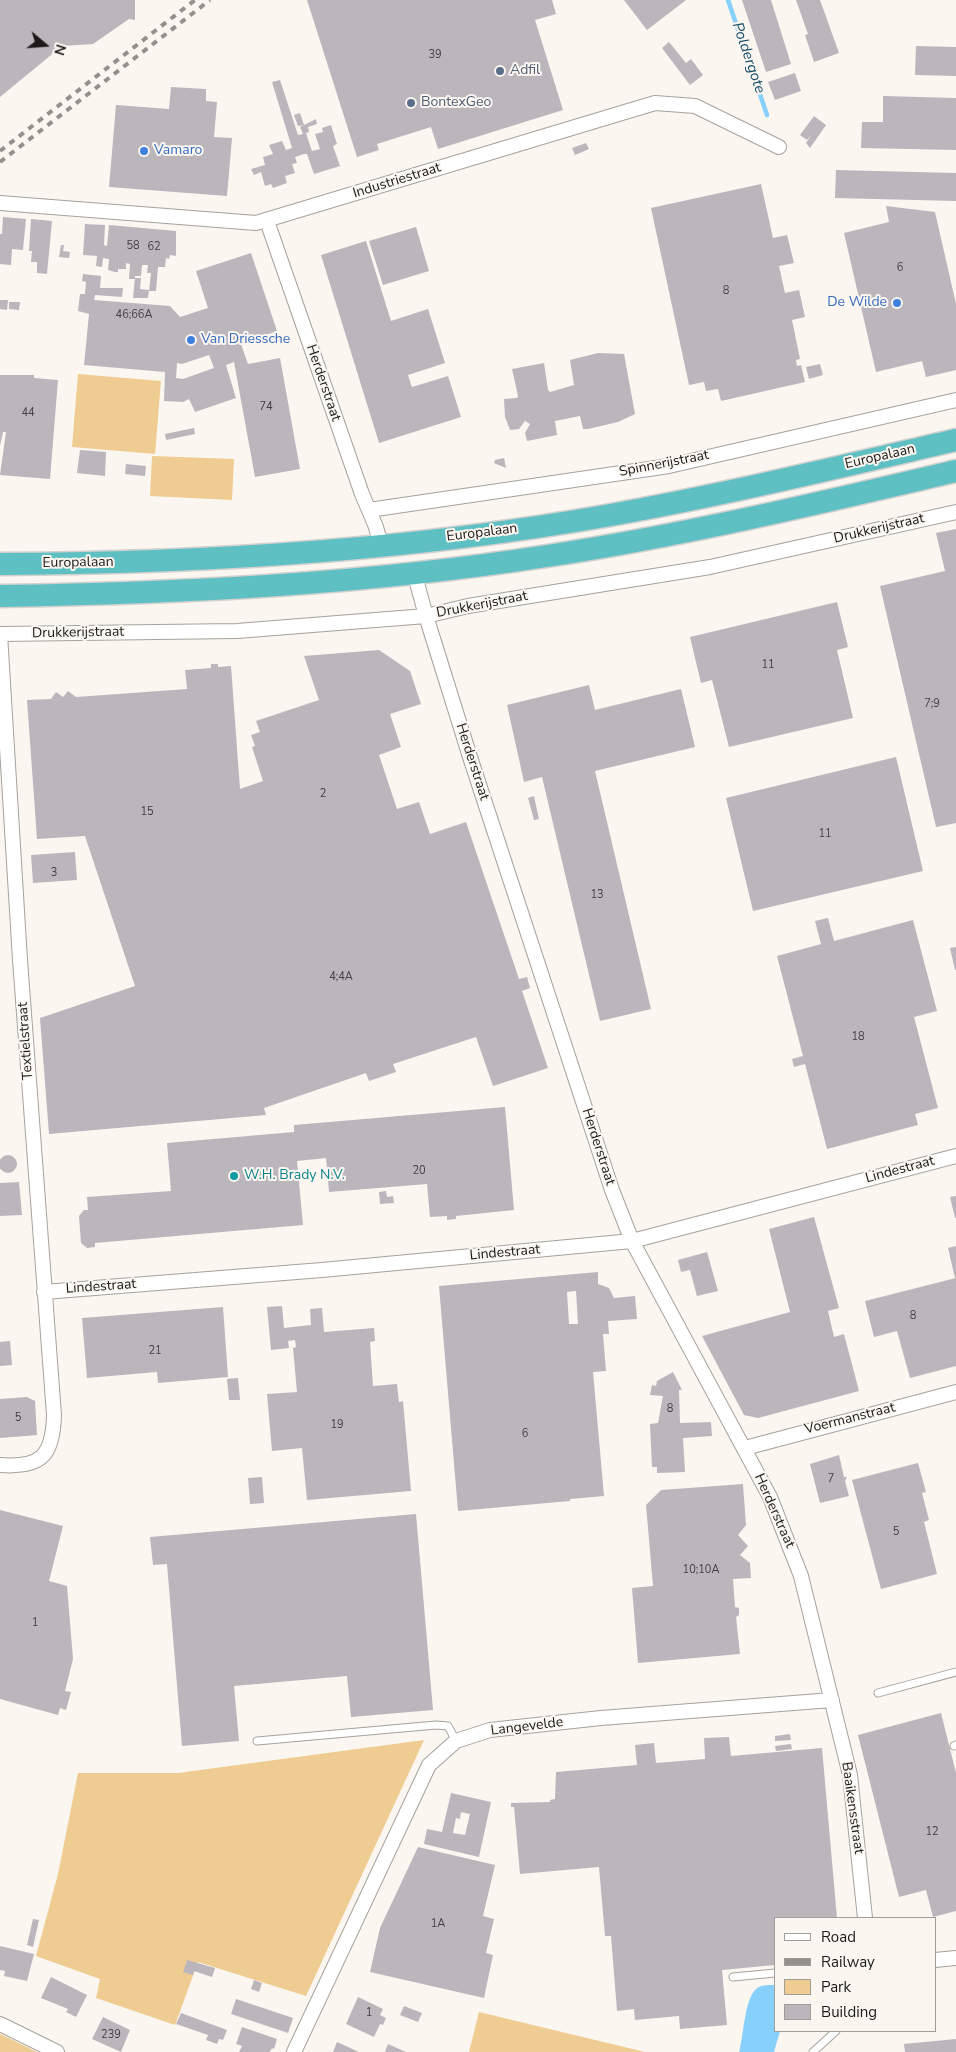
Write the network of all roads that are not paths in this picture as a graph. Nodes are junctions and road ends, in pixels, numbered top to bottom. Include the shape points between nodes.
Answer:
1 (779, 147) dead end
2 (0, 203) edge
3 (267, 220) junction
4 (956, 400) edge
5 (956, 440) edge
6 (956, 472) edge
7 (369, 510) junction
8 (956, 512) edge
9 (380, 545) junction
10 (0, 564) edge
11 (414, 572) junction
12 (0, 596) edge
13 (426, 616) junction
14 (0, 634) edge
15 (956, 1156) edge
16 (632, 1241) junction
17 (44, 1292) junction
18 (956, 1392) edge
19 (744, 1448) junction
20 (0, 1465) edge
21 (956, 1672) edge
22 (878, 1693) dead end
23 (832, 1700) junction
24 (257, 1741) dead end
25 (456, 1741) junction
26 (865, 1917) edge
27 (956, 1958) edge
28 (936, 1960) edge
29 (774, 1974) edge
30 (733, 1977) dead end
31 (0, 2024) edge
32 (835, 2032) edge
33 (57, 2052) edge
34 (294, 2052) edge
35 (813, 2052) edge

1 - 3 street, Industriestraat via 695,106 655,102
2 - 3 street, Industriestraat via 256,222
3 - 7 street, Herderstraat
4 - 7 street, Spinnerijstraat via 669,466
5 - 9 highway, Europalaan via 603,516
6 - 11 highway via 700,530 545,557
7 - 9 street, Herderstraat
8 - 13 street, Drukkerijstraat via 710,567 468,606
9 - 10 highway, Europalaan via 175,561
11 - 12 highway via 260,587
11 - 13 street, Herderstraat
13 - 14 street, Drukkerijstraat via 237,631
13 - 16 street, Herderstraat via 606,1171
14 - 17 street, Textielstraat
15 - 16 street, Lindestraat
16 - 17 street, Lindestraat
16 - 19 street, Herderstraat
17 - 20 street, Textielstraat via 54,1416 50,1448 43,1457 22,1466
18 - 19 street, Voermanstraat
19 - 23 street, Herderstraat via 770,1497 801,1576
21 - 22 lane
23 - 25 street, Langevelde via 490,1730
23 - 26 street, Baaikensstraat via 853,1798
24 - 25 lane via 436,1725 448,1726
25 - 34 street, Langevelde via 429,1765
27 - 28 street
29 - 30 lane
31 - 33 street
32 - 35 lane

